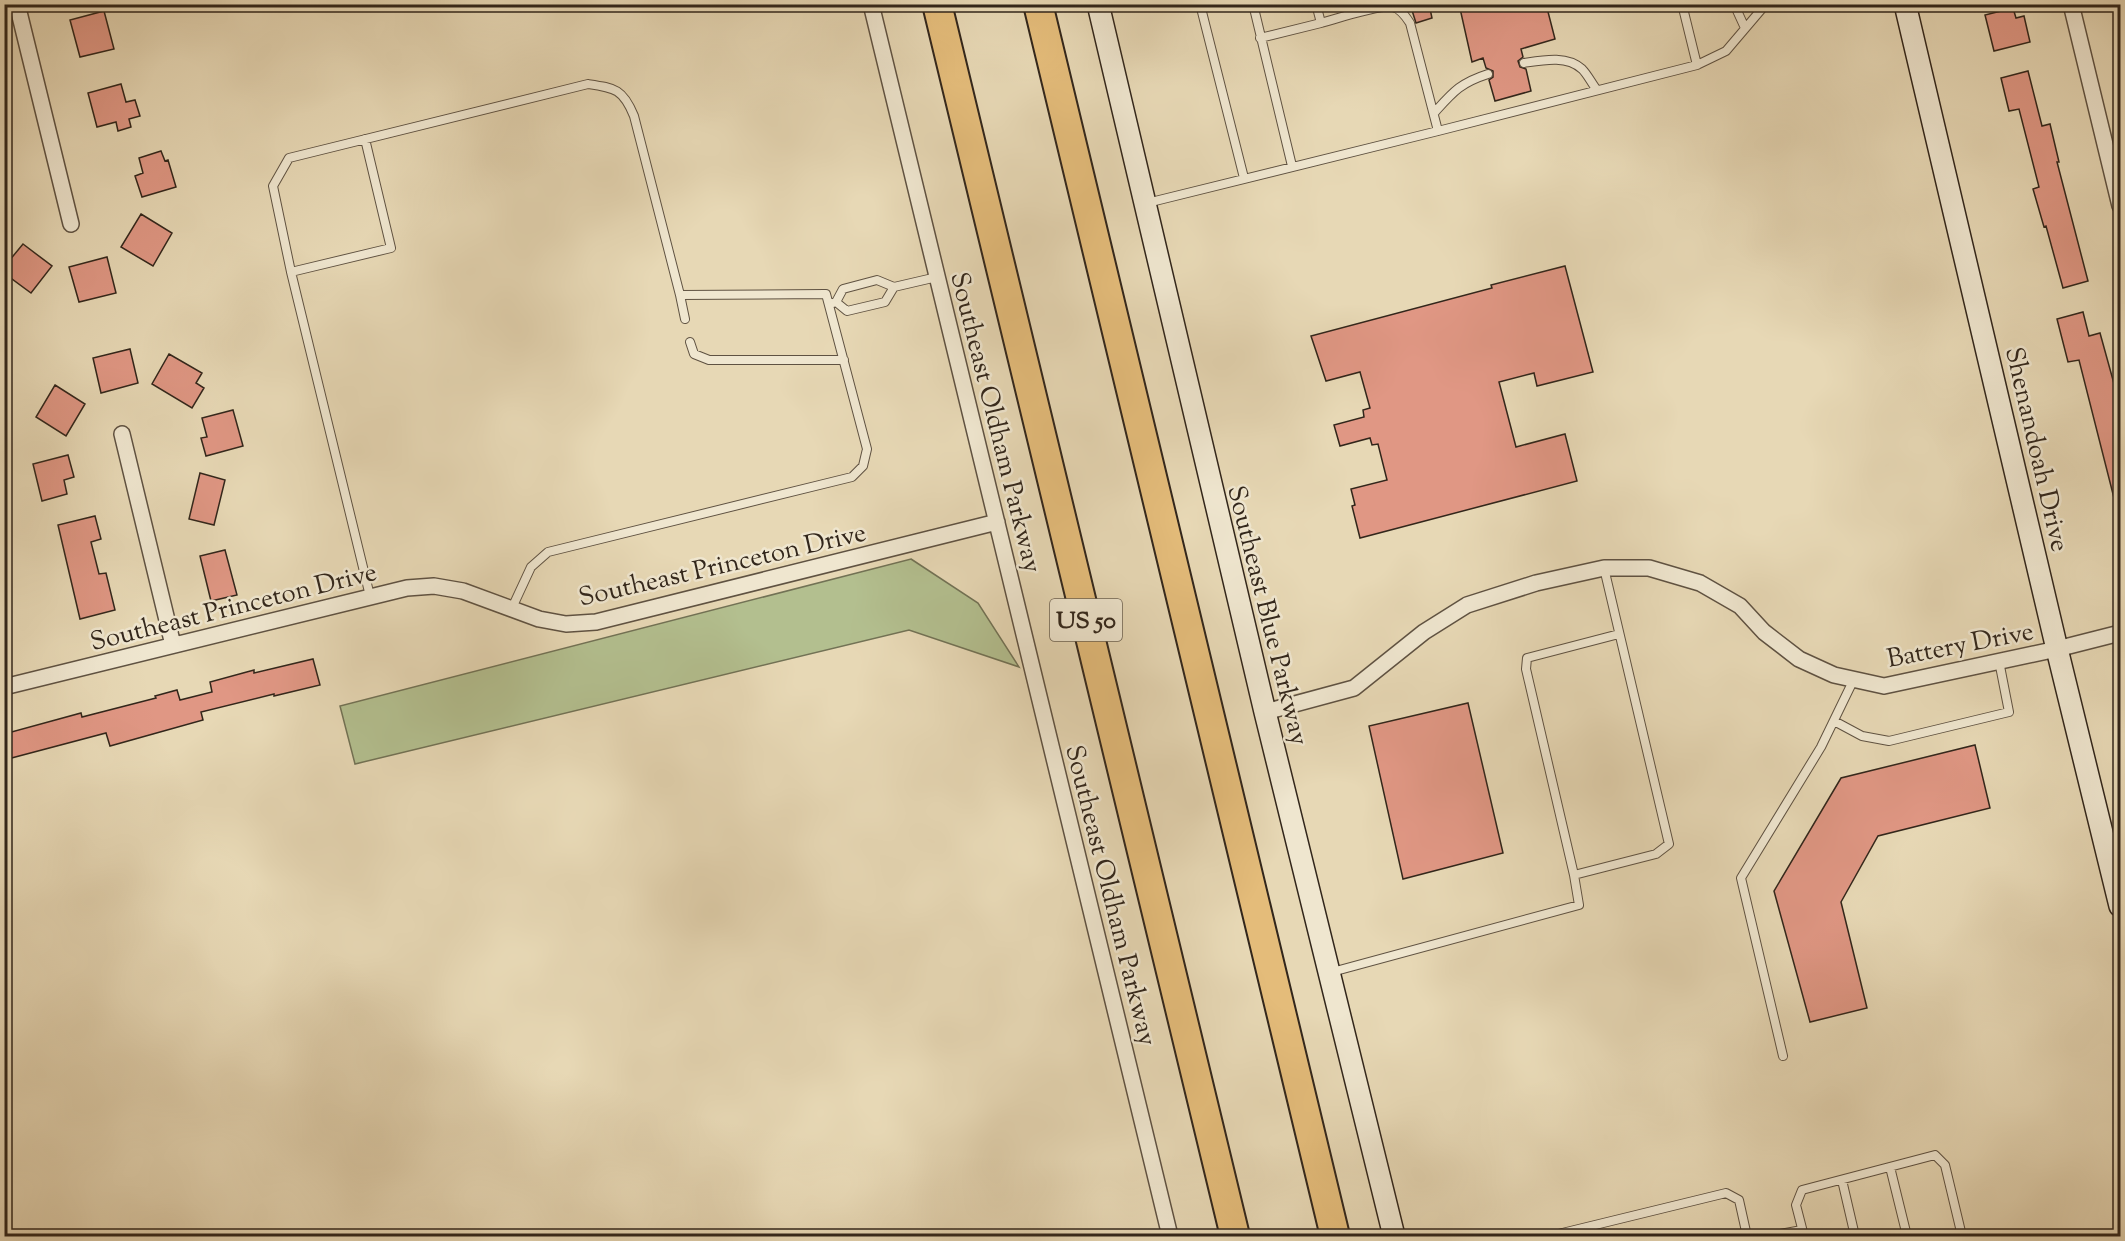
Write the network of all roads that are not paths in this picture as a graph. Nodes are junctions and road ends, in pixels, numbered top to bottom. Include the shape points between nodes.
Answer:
1 (17, 4) edge
2 (871, 4) edge
3 (937, 4) edge
4 (1038, 4) edge
5 (1098, 4) edge
6 (1200, 4) edge
7 (1253, 4) edge
8 (1317, 4) edge
9 (1682, 4) edge
10 (1734, 4) edge
11 (1766, 4) edge
12 (1905, 4) edge
13 (2071, 4) edge
14 (1321, 23) junction
15 (1745, 28) junction
16 (1260, 38) junction
17 (1524, 63) dead end
18 (1697, 65) junction
19 (1488, 74) dead end
20 (1597, 90) junction
21 (1434, 113) junction
22 (1438, 131) junction
23 (365, 139) junction
24 (1292, 166) junction
25 (1244, 178) junction
26 (1146, 203) junction
27 (2121, 206) edge
28 (71, 224) dead end
29 (291, 272) junction
30 (937, 277) junction
31 (894, 287) junction
32 (680, 295) junction
33 (833, 303) junction
34 (685, 319) dead end
35 (690, 342) dead end
36 (844, 360) junction
37 (122, 434) dead end
38 (997, 522) junction
39 (1604, 568) junction
40 (370, 596) junction
41 (512, 608) junction
42 (2121, 633) edge
43 (1619, 634) junction
44 (173, 645) junction
45 (2057, 649) junction
46 (1999, 661) junction
47 (1854, 679) junction
48 (4, 687) edge
49 (1265, 712) junction
50 (1834, 721) junction
51 (1574, 875) junction
52 (2121, 906) edge
53 (1329, 973) junction
54 (1783, 1056) dead end
55 (1890, 1167) junction
56 (1842, 1180) junction
57 (1803, 1233) edge
58 (1170, 1236) edge
59 (1235, 1236) edge
60 (1335, 1236) edge
61 (1394, 1236) edge
62 (1550, 1236) edge
63 (1747, 1236) edge
64 (1769, 1236) edge
65 (1856, 1236) edge
66 (1907, 1236) edge
67 (1962, 1236) edge

1 - 28 street
2 - 30 street, Southeast Oldham Parkway
3 - 59 highway, US 50
4 - 60 highway
5 - 26 street, Southeast Blue Parkway
6 - 25 lane
7 - 16 lane
8 - 14 lane
9 - 18 lane
10 - 15 lane
11 - 15 lane
12 - 45 street, Shenandoah Drive
13 - 27 street
14 - 16 lane
14 - 21 lane via 1382,8 1393,7 1403,13 1410,24
15 - 18 lane via 1726,51
16 - 24 lane
17 - 20 lane via 1564,61 1582,69
18 - 20 lane
19 - 21 lane via 1456,88
20 - 22 lane
21 - 22 lane
22 - 24 lane
23 - 29 lane via 289,158 273,186
23 - 29 lane via 391,248
23 - 32 lane via 588,84 613,88 628,100 634,116
24 - 25 lane
25 - 26 lane
26 - 49 street, Southeast Blue Parkway
29 - 40 lane
30 - 31 lane
30 - 38 street, Southeast Oldham Parkway
31 - 33 lane via 877,280 843,289
31 - 33 lane via 885,302 847,312
32 - 33 lane via 826,294
32 - 34 lane
33 - 36 lane
35 - 36 lane via 694,354 709,360
36 - 41 lane via 867,449 863,466 852,477 548,552 531,567
37 - 44 street
38 - 41 street, Southeast Princeton Drive via 596,622 566,624
38 - 58 street, Southeast Oldham Parkway
39 - 43 lane
39 - 47 street, Battery Drive via 1649,568 1700,583 1740,606 1764,632 1799,659 1834,675
39 - 49 street, Battery Drive via 1536,583 1467,605 1424,632 1354,688
40 - 41 street, Southeast Princeton Drive via 434,586 463,591
40 - 44 street, Southeast Princeton Drive
42 - 45 street, Battery Drive
43 - 51 lane via 1669,844 1656,854
43 - 51 lane via 1527,658 1526,669
44 - 48 street, Southeast Princeton Drive
45 - 46 street, Battery Drive
45 - 52 street, Shenandoah Drive
46 - 47 street, Battery Drive via 1884,686
46 - 50 lane via 2009,712 1889,741 1862,736
47 - 50 lane
49 - 53 street, Southeast Blue Parkway
50 - 54 lane via 1741,878
51 - 53 lane via 1579,905
53 - 61 street, Southeast Blue Parkway
55 - 56 lane
55 - 66 lane
55 - 67 lane via 1935,1155 1945,1165
56 - 57 lane via 1802,1190 1796,1205
56 - 65 lane
57 - 64 lane
62 - 63 lane via 1726,1193 1739,1200

